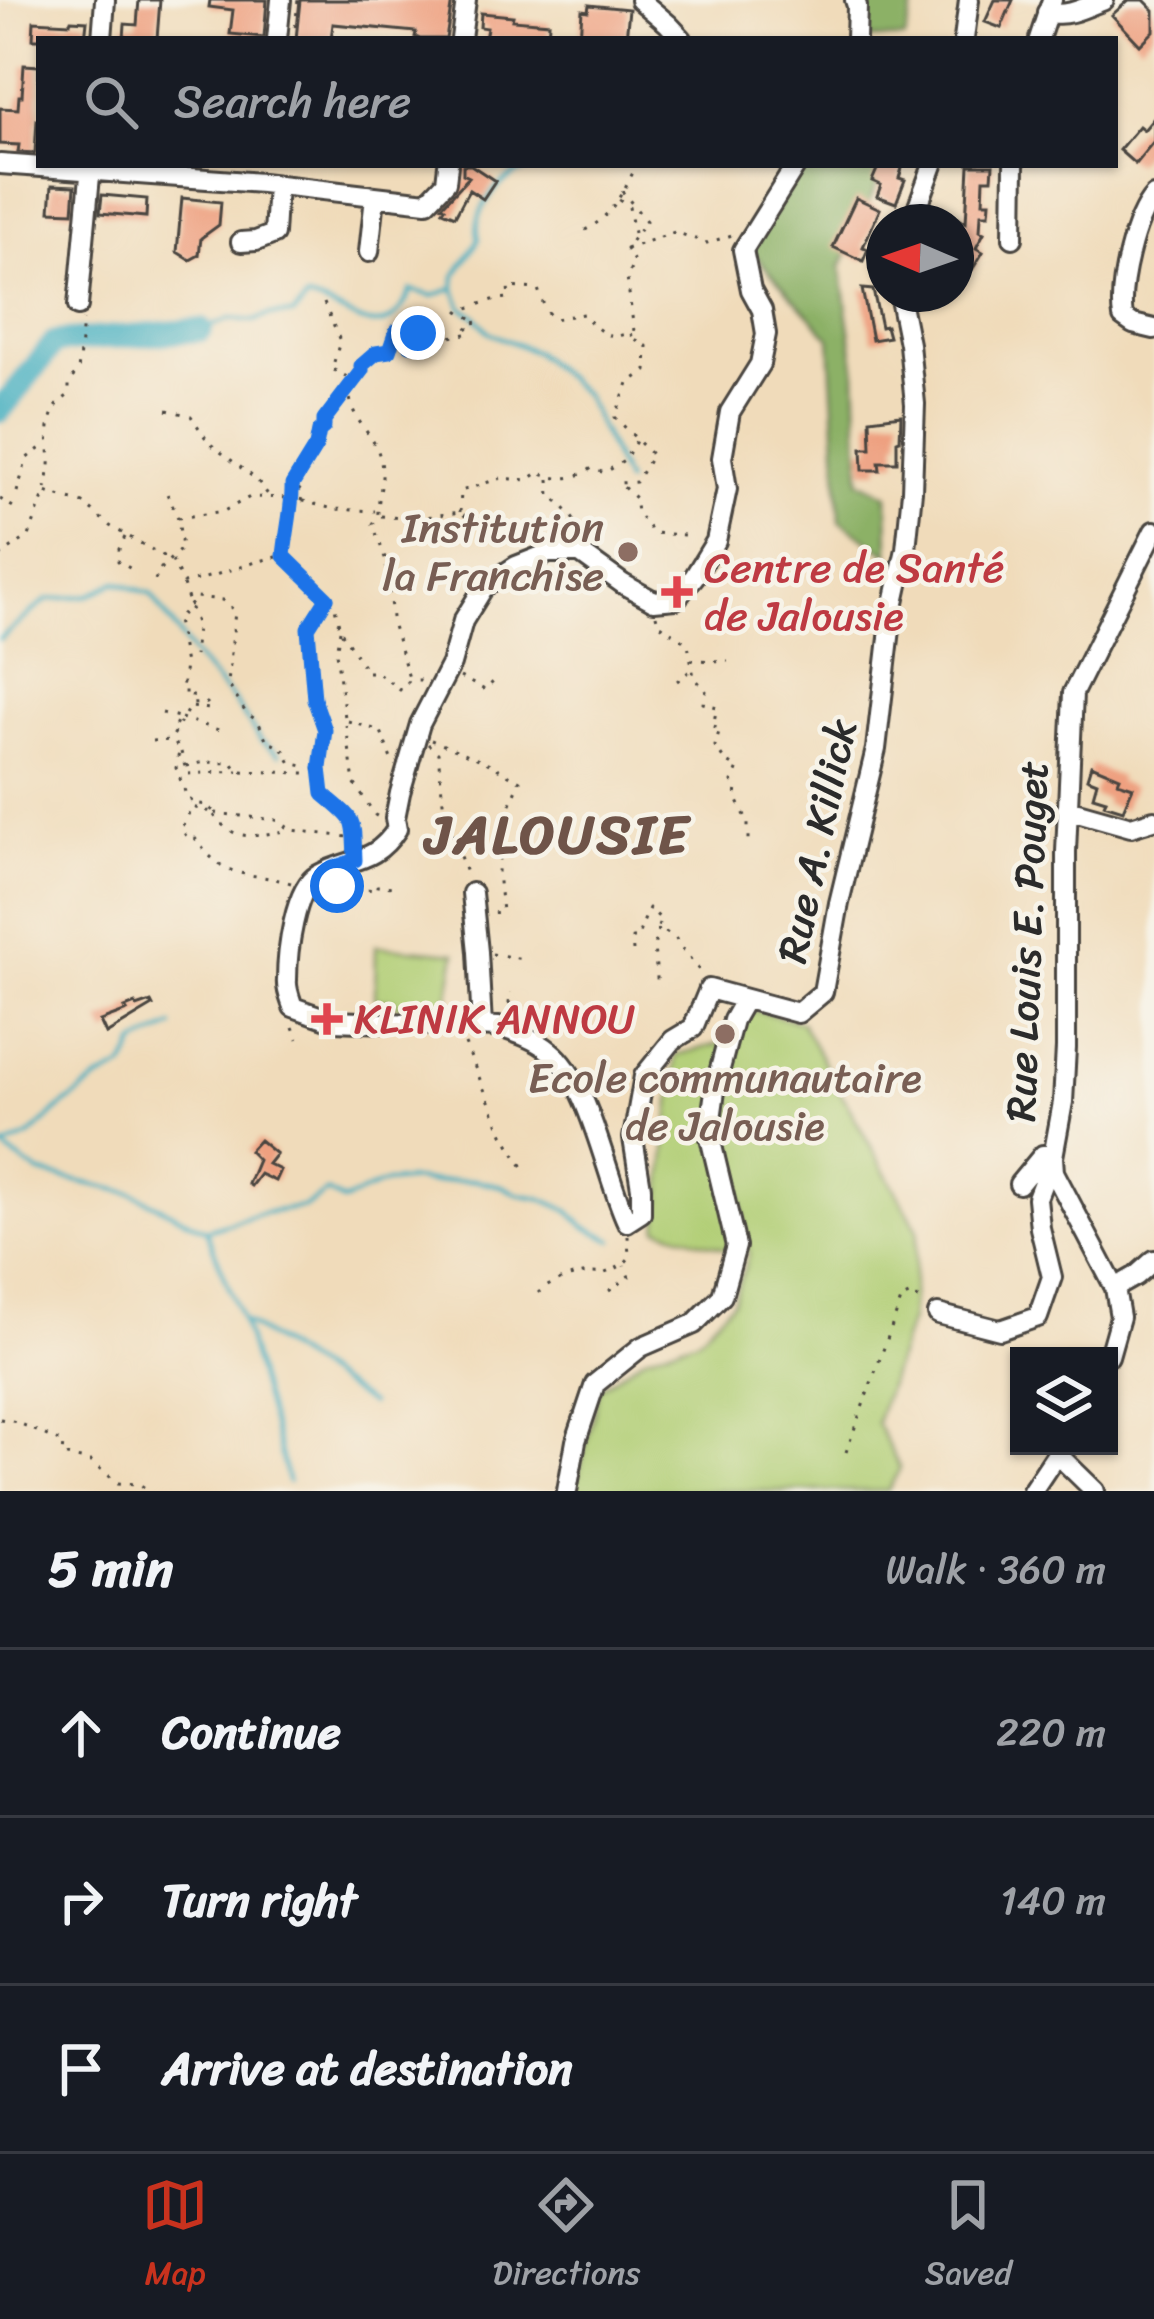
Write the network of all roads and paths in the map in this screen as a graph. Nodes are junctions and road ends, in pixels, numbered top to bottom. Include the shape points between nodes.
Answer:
1 (105, 0) edge
2 (281, 0) edge
3 (298, 0) edge
4 (466, 0) edge
5 (640, 0) edge
6 (855, 0) edge
7 (969, 0) edge
8 (1104, 0) edge
9 (1050, 6) edge
10 (102, 36) edge
11 (277, 36) edge
12 (294, 36) edge
13 (461, 36) edge
14 (679, 36) edge
15 (856, 36) edge
16 (964, 36) edge
17 (1040, 36) edge
18 (0, 164) edge
19 (36, 166) edge
20 (90, 168) edge
21 (635, 168) edge
22 (794, 168) edge
23 (931, 168) edge
24 (1015, 168) edge
25 (447, 173) edge
26 (268, 178) edge
27 (622, 191) junction
28 (1154, 196) edge
29 (375, 197) junction
30 (618, 199) junction
31 (918, 204) edge
32 (585, 230) dead end
33 (732, 235) dead end
34 (635, 237) junction
35 (1013, 238) dead end
36 (241, 242) dead end
37 (626, 249) junction
38 (369, 252) dead end
39 (323, 303) dead end
40 (78, 305) dead end
41 (903, 312) edge
42 (1152, 327) edge
43 (82, 334) dead end
44 (635, 340) junction
45 (363, 377) dead end
46 (354, 380) junction
47 (167, 410) dead end
48 (637, 440) junction
49 (47, 443) junction
50 (549, 478) junction
51 (292, 485) junction
52 (164, 487) dead end
53 (17, 492) dead end
54 (45, 492) junction
55 (270, 497) junction
56 (292, 498) junction
57 (0, 499) edge
58 (301, 501) junction
59 (15, 508) dead end
60 (460, 512) junction
61 (377, 513) junction
62 (178, 518) junction
63 (1154, 530) edge
64 (685, 535) dead end
65 (126, 536) junction
66 (580, 553) junction
67 (0, 556) edge
68 (284, 556) junction
69 (537, 558) junction
70 (172, 561) junction
71 (131, 568) dead end
72 (155, 580) dead end
73 (183, 583) junction
74 (327, 598) junction
75 (654, 601) junction
76 (190, 605) junction
77 (340, 630) junction
78 (194, 656) dead end
79 (689, 659) junction
80 (728, 661) dead end
81 (692, 669) junction
82 (445, 676) junction
83 (410, 680) junction
84 (494, 681) dead end
85 (677, 681) dead end
86 (162, 713) dead end
87 (181, 718) junction
88 (345, 720) junction
89 (225, 732) dead end
90 (418, 734) junction
91 (175, 739) junction
92 (152, 741) dead end
93 (186, 766) junction
94 (320, 768) junction
95 (239, 771) junction
96 (305, 772) junction
97 (400, 793) junction
98 (1067, 808) junction
99 (214, 813) junction
100 (1153, 824) edge
101 (292, 830) junction
102 (392, 836) junction
103 (354, 838) junction
104 (748, 845) dead end
105 (355, 860) junction
106 (333, 868) junction
107 (305, 887) junction
108 (398, 887) dead end
109 (472, 893) joint
110 (474, 915) junction
111 (658, 927) junction
112 (633, 951) dead end
113 (478, 952) junction
114 (524, 958) dead end
115 (658, 988) dead end
116 (709, 989) junction
117 (510, 992) dead end
118 (745, 999) junction
119 (460, 1025) junction
120 (482, 1026) junction
121 (507, 1030) junction
122 (1053, 1156) junction
123 (526, 1172) dead end
124 (1019, 1184) dead end
125 (634, 1217) junction
126 (1154, 1260) edge
127 (623, 1265) junction
128 (1115, 1288) junction
129 (609, 1291) dead end
130 (538, 1293) dead end
131 (938, 1314) joint
132 (1112, 1347) edge
133 (0, 1419) edge
134 (846, 1452) dead end
135 (1056, 1455) edge
136 (1063, 1455) edge
137 (150, 1491) edge
138 (567, 1491) edge
139 (1032, 1491) edge
140 (1095, 1491) edge

1 - 10 street
2 - 11 street
3 - 12 path
4 - 13 street
5 - 14 street
6 - 15 street
7 - 16 street
8 - 9 street via 1057,15
9 - 17 street
18 - 19 street
20 - 26 street
20 - 40 street
21 - 27 path
22 - 75 street via 743,250 766,334 760,364 730,412 716,541 676,599
23 - 31 street
24 - 35 street
25 - 29 street via 427,202
26 - 29 street
26 - 36 street via 274,234
27 - 30 path
27 - 34 path via 646,221
28 - 42 street via 1120,303 1123,317
29 - 38 street
30 - 32 path
30 - 34 path via 629,206
33 - 37 path via 706,243 675,232
34 - 37 path
37 - 44 path via 634,261 627,278
39 - 46 path via 340,341 332,369
41 - 118 street, Rue A. Killick via 915,404 906,549 876,749 823,992 798,1013
43 - 49 path via 78,372 53,409
44 - 46 path via 629,332 602,334 583,314 554,320 538,289 508,287 509,298 459,311 478,322 466,334 450,337 436,322 410,345 396,331 389,351 376,353
44 - 48 path via 647,346 646,371 628,383 615,417
45 - 46 path
46 - 51 path
46 - 61 path via 349,395 357,421 380,452
47 - 55 path via 191,416
48 - 50 path via 604,473 592,468
48 - 64 path via 652,454 636,482 619,483 652,533
49 - 53 path via 27,458
49 - 54 path
50 - 60 path via 539,472 461,491
50 - 66 path via 550,496 583,531
51 - 56 path
51 - 58 path via 304,491
52 - 62 path
54 - 65 path via 83,503
54 - 67 path via 28,536
55 - 56 path
55 - 62 path
56 - 58 path
56 - 68 path
57 - 59 path
58 - 61 path
60 - 61 path via 412,519
60 - 69 path via 486,532 533,541
61 - 83 path via 374,531
62 - 70 path via 182,548
63 - 98 street, Rue Louis E. Pouget via 1073,693
65 - 70 path
65 - 71 path via 118,561
66 - 69 street
66 - 75 street
68 - 73 path
68 - 74 path
69 - 82 street via 484,587
70 - 72 path
70 - 73 path
73 - 76 path
74 - 77 path
74 - 94 path via 308,628 325,730
75 - 79 path via 658,623 684,639
76 - 78 path
76 - 87 path via 177,620 182,692 194,692 191,704 211,710 189,706
76 - 96 path via 196,597 235,611 228,684 267,741
77 - 83 path via 367,672 400,689
77 - 88 path
79 - 80 path
79 - 81 path
81 - 85 path
81 - 104 path via 706,691 703,703 717,707 715,746 738,768 732,782
82 - 83 path
82 - 84 path via 485,690
82 - 90 street
86 - 87 path
87 - 89 path
87 - 91 path
88 - 97 path via 381,731
88 - 102 path via 354,783
90 - 97 street
90 - 109 path via 438,753 444,811
90 - 110 path via 520,781 502,817 502,912
91 - 92 path
91 - 93 path
91 - 99 path via 187,797
93 - 95 path via 232,763
93 - 95 path via 190,775
94 - 96 path
94 - 103 path via 323,794 352,817
95 - 96 path
97 - 102 street
98 - 100 street via 1131,827
98 - 122 street, Rue Louis E. Pouget via 1066,1048
99 - 101 path via 275,820
99 - 101 path via 241,837
99 - 107 path via 192,807 181,829 228,872
101 - 103 path
102 - 103 path
102 - 105 street via 379,852
103 - 105 path
105 - 106 street
106 - 107 street
106 - 108 path via 337,886
107 - 119 street via 286,983 292,1007 333,1021
109 - 110 street
110 - 113 street
111 - 112 path via 661,919 649,908
111 - 115 path
111 - 116 path via 685,949
113 - 114 path
113 - 120 street
116 - 118 street, Rue A. Killick
116 - 125 street via 693,1028 644,1076 633,1138 641,1187
117 - 121 path
118 - 138 street via 709,1132 736,1246 722,1296 694,1324 641,1347 595,1384
119 - 120 street
119 - 123 path
120 - 121 street
121 - 125 street via 554,1053 581,1094 615,1198
122 - 124 street via 1043,1155
122 - 128 street, Rue Louis E. Pouget
122 - 131 street via 1037,1198 1052,1277 1038,1317 1000,1330
125 - 127 path
126 - 128 street
127 - 129 path via 629,1277
127 - 130 path
128 - 132 street via 1120,1317
131 - 134 path via 911,1294 902,1298
133 - 137 path via 63,1443 62,1455 90,1461 118,1483
135 - 139 street
136 - 140 street

